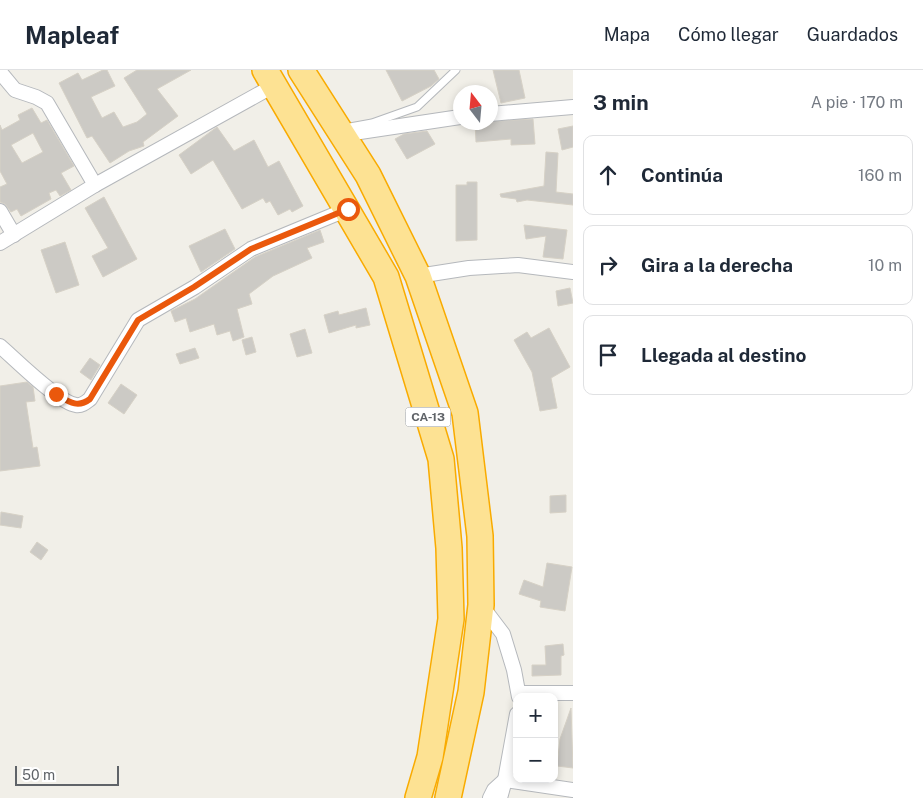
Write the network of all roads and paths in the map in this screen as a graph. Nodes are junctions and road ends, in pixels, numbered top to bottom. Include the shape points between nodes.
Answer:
1 (301, 70) edge
2 (456, 70) edge
3 (0, 72) edge
4 (270, 78) edge
5 (573, 107) edge
6 (498, 113) edge
7 (453, 118) edge
8 (339, 132) junction
9 (94, 184) junction
10 (348, 209) junction
11 (0, 212) edge
12 (14, 235) junction
13 (0, 243) edge
14 (573, 272) edge
15 (418, 276) junction
16 (0, 346) edge
17 (481, 605) junction
18 (518, 693) edge
19 (573, 693) edge
20 (558, 694) edge
21 (513, 736) edge
22 (505, 780) junction
23 (573, 790) edge
24 (418, 798) edge
25 (448, 798) edge
26 (490, 798) edge
27 (500, 798) edge

1 - 8 highway, CA-13
2 - 8 lane via 417,107
3 - 9 street via 15,90 36,96 46,103
4 - 9 street
4 - 10 highway, CA-13
5 - 6 street
7 - 8 street
8 - 15 highway, CA-13 via 368,175
9 - 12 street
10 - 16 street via 251,249 138,320 90,399 83,404 75,405 56,394
10 - 24 highway, CA-13 via 386,277 441,458 451,619 430,757
11 - 12 street
12 - 13 street
14 - 15 street via 518,265
15 - 17 highway, CA-13 via 465,413 480,536
17 - 18 street via 503,634
17 - 25 highway, CA-13 via 471,692
19 - 20 street
21 - 22 street
22 - 23 street
22 - 26 street
22 - 27 street

